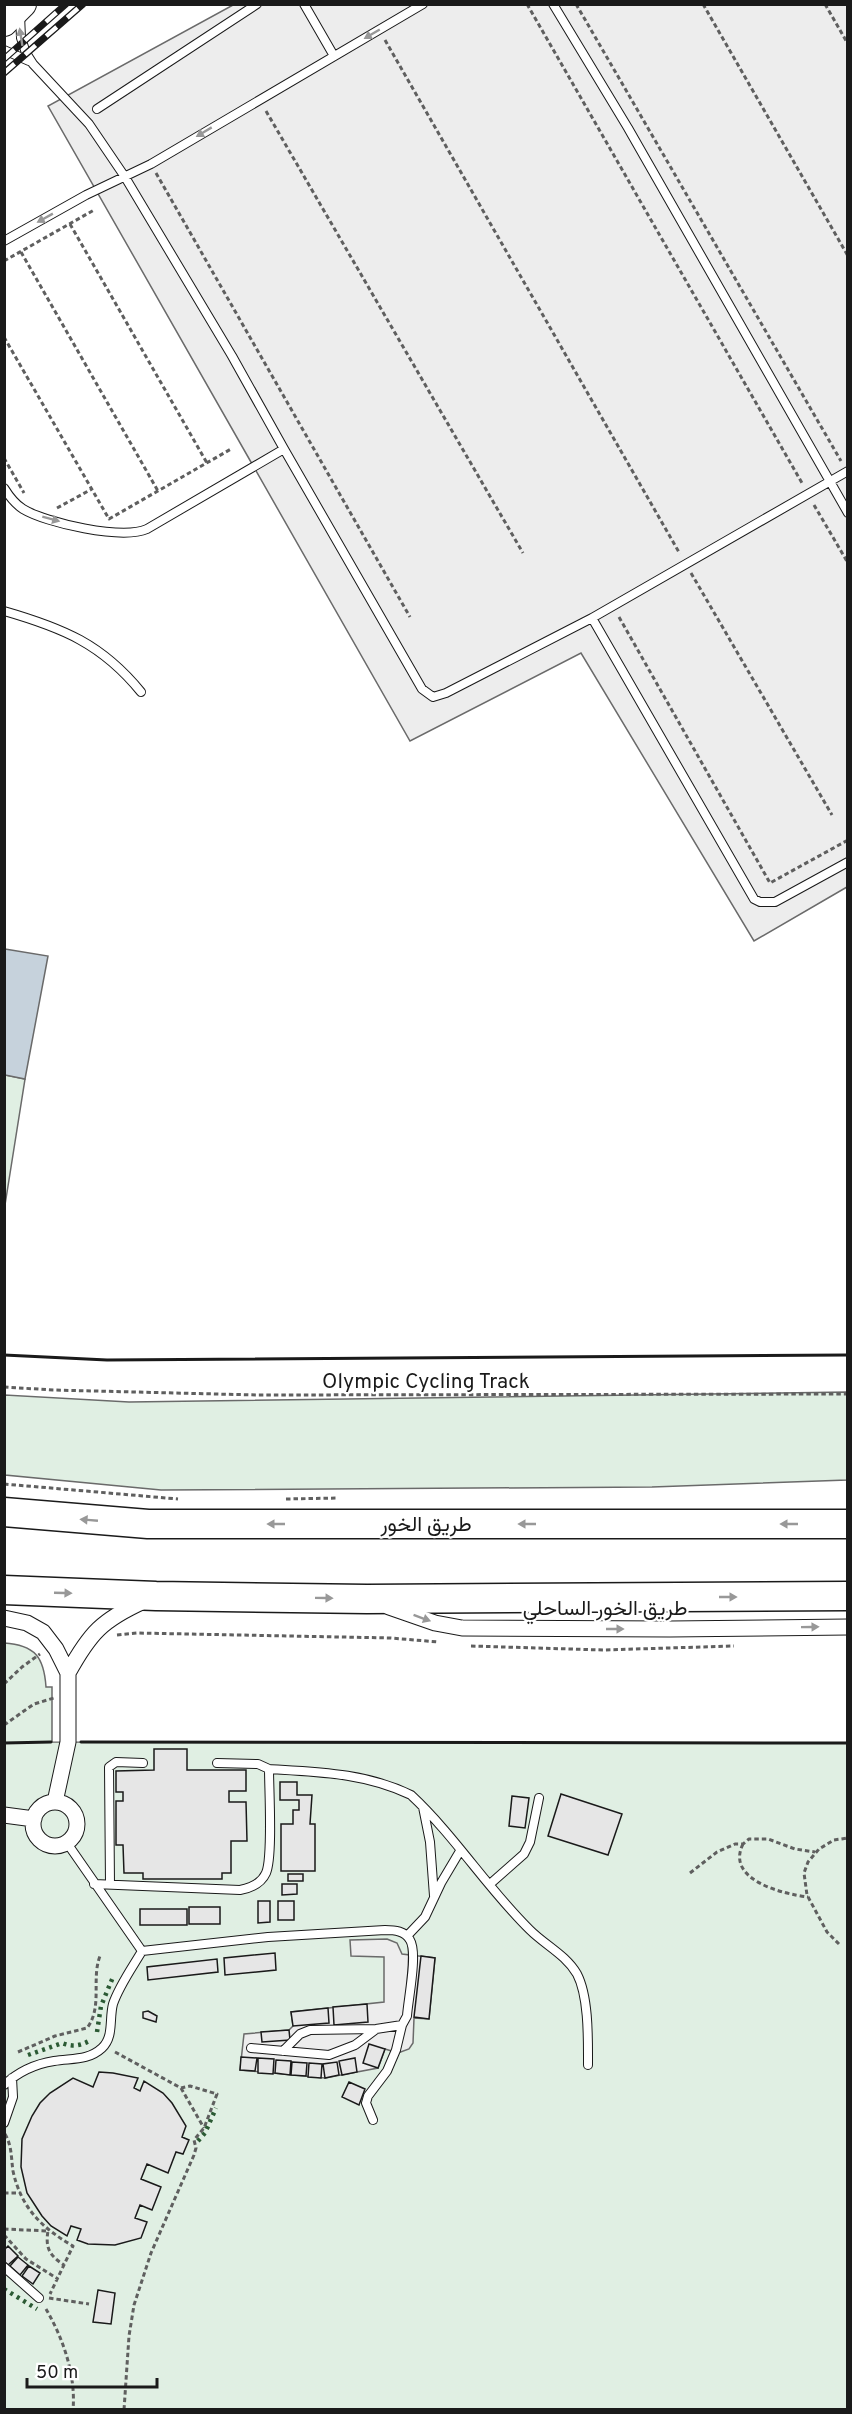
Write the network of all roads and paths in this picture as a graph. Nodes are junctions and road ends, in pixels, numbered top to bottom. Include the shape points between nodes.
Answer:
1 (257, 4) edge
2 (304, 4) edge
3 (423, 4) edge
4 (527, 4) edge
5 (553, 4) edge
6 (576, 4) edge
7 (704, 4) edge
8 (825, 4) edge
9 (16, 12) edge
10 (379, 30) junction
11 (848, 44) edge
12 (4, 50) edge
13 (334, 56) junction
14 (33, 64) junction
15 (259, 99) junction
16 (97, 110) dead end
17 (151, 164) junction
18 (125, 177) junction
19 (94, 210) dead end
20 (70, 224) junction
21 (4, 241) edge
22 (21, 252) junction
23 (848, 256) edge
24 (4, 261) edge
25 (4, 338) edge
26 (231, 449) dead end
27 (284, 449) junction
28 (4, 458) edge
29 (207, 463) junction
30 (847, 471) edge
31 (828, 482) junction
32 (4, 488) edge
33 (92, 489) junction
34 (158, 491) junction
35 (808, 493) junction
36 (30, 499) dead end
37 (55, 508) dead end
38 (848, 513) edge
39 (523, 553) dead end
40 (686, 563) junction
41 (848, 563) edge
42 (612, 605) junction
43 (4, 611) edge
44 (410, 617) dead end
45 (592, 618) junction
46 (141, 692) dead end
47 (832, 815) dead end
48 (848, 840) edge
49 (848, 862) edge
50 (4, 1387) edge
51 (848, 1394) edge
52 (4, 1484) edge
53 (338, 1498) dead end
54 (282, 1499) dead end
55 (179, 1500) dead end
56 (8, 1514) edge
57 (848, 1524) edge
58 (4, 1590) edge
59 (156, 1596) junction
60 (848, 1596) edge
61 (367, 1599) junction
62 (4, 1618) edge
63 (848, 1627) edge
64 (116, 1635) dead end
65 (445, 1642) dead end
66 (465, 1645) dead end
67 (741, 1646) dead end
68 (37, 1648) dead end
69 (68, 1673) junction
70 (4, 1684) edge
71 (68, 1697) junction
72 (4, 1725) edge
73 (143, 1763) dead end
74 (217, 1763) dead end
75 (269, 1769) junction
76 (539, 1798) dead end
77 (55, 1802) junction
78 (422, 1806) junction
79 (4, 1815) edge
80 (34, 1819) junction
81 (848, 1838) edge
82 (67, 1843) junction
83 (742, 1844) junction
84 (460, 1851) junction
85 (815, 1852) junction
86 (690, 1873) dead end
87 (94, 1884) junction
88 (110, 1884) junction
89 (490, 1884) junction
90 (434, 1897) junction
91 (808, 1897) junction
92 (407, 1936) junction
93 (839, 1944) dead end
94 (142, 1952) junction
95 (100, 1956) dead end
96 (402, 2025) junction
97 (376, 2029) junction
98 (104, 2046) junction
99 (251, 2048) dead end
100 (283, 2051) junction
101 (18, 2052) dead end
102 (588, 2065) dead end
103 (12, 2078) junction
104 (4, 2085) edge
105 (181, 2088) junction
106 (373, 2120) dead end
107 (4, 2123) edge
108 (204, 2128) junction
109 (4, 2132) edge
110 (4, 2193) edge
111 (21, 2193) junction
112 (4, 2229) edge
113 (48, 2231) junction
114 (4, 2235) edge
115 (64, 2265) junction
116 (4, 2267) edge
117 (58, 2279) junction
118 (39, 2298) dead end
119 (48, 2298) junction
120 (88, 2304) dead end
121 (73, 2409) edge
122 (124, 2409) edge

1 - 16 lane
2 - 13 lane
3 - 10 lane
4 - 35 path
5 - 31 lane via 628,128
6 - 30 path
7 - 23 path
8 - 11 path
14 -> 9 lane via 23,47
10 -> 13 lane
10 - 40 path
12 - 14 lane
13 - 15 lane
14 - 18 lane via 89,124
15 -> 17 lane
15 - 39 path
17 - 18 lane
17 - 44 path
18 -> 21 lane
18 - 27 lane
19 - 20 path
20 - 22 path
20 - 29 path
22 - 24 path
22 - 34 path
25 - 33 path
26 - 29 path
32 -> 27 lane via 21,508 34,514 113,533 132,533 147,529
27 - 45 lane via 422,689 433,697
28 - 36 path
29 - 34 path
30 - 31 lane
31 - 35 lane
31 - 38 lane
33 - 34 path via 109,519
33 - 37 path
35 - 40 lane
35 - 41 path
40 - 42 lane
40 - 47 path
42 - 45 lane
42 - 48 path via 770,883
43 - 46 lane via 56,627 85,641 112,660
45 - 49 lane via 754,899 775,902
50 - 51 path, Olympic Cycling Track via 257,1395
52 - 55 path
53 - 54 path
57 -> 56 highway, طريق الخور via 148,1524
58 -> 59 highway
59 -> 61 highway
59 - 69 street via 104,1623 85,1642
61 -> 60 highway
61 -> 63 street, طريق الخور الساحلي via 435,1623 462,1628
62 - 69 street via 27,1623 43,1632
64 - 65 path
66 - 67 path via 603,1650
68 - 70 path via 43,1652
69 - 71 street
71 - 72 path via 41,1700
71 - 77 street via 67,1751
73 - 88 lane via 116,1762 109,1767
74 - 75 lane via 258,1764
75 - 78 lane via 365,1778 411,1795
75 - 88 lane via 268,1864 256,1886 240,1890
76 - 89 lane via 524,1854
77 - 80 street via 44,1805
77 - 82 street via 67,1805 77,1821 75,1833
78 - 84 lane
78 - 90 lane via 430,1842
79 - 80 street
80 - 82 street via 35,1832 42,1842 54,1846
81 - 85 path via 834,1840
82 - 87 lane
83 - 85 path via 761,1838
83 - 86 path via 717,1852
83 - 91 path via 740,1859 749,1875 780,1893
84 - 89 lane
84 - 90 lane
85 - 91 path via 806,1864 804,1883
87 - 88 lane
87 - 94 lane
89 - 102 lane via 531,1932 570,1964 577,1975 585,2005
90 - 92 lane via 425,1917
91 - 93 path via 827,1932
92 - 94 lane via 385,1930 268,1936
92 - 96 lane via 413,1951 407,2016
94 - 98 lane via 113,2003
95 - 101 path via 95,2015 87,2028
96 - 97 lane
96 - 106 lane via 387,2071 368,2096 366,2103
97 - 100 lane via 355,2045 329,2055
97 - 100 lane via 310,2030
98 - 103 lane via 88,2057 32,2067
98 - 105 path
99 - 100 lane
103 - 104 lane
103 - 107 lane via 13,2097
105 - 108 path
105 - 108 path via 190,2086 217,2094
108 - 122 path via 194,2140 194,2155 141,2282 129,2336
109 - 111 path via 10,2142
110 - 111 path
111 - 113 path
112 - 113 path
113 - 115 path via 48,2250
113 - 115 path via 74,2246
114 - 117 path via 26,2259
115 - 117 path
116 - 118 lane
117 - 119 path
119 - 120 path
119 - 121 path via 44,2306 66,2353

